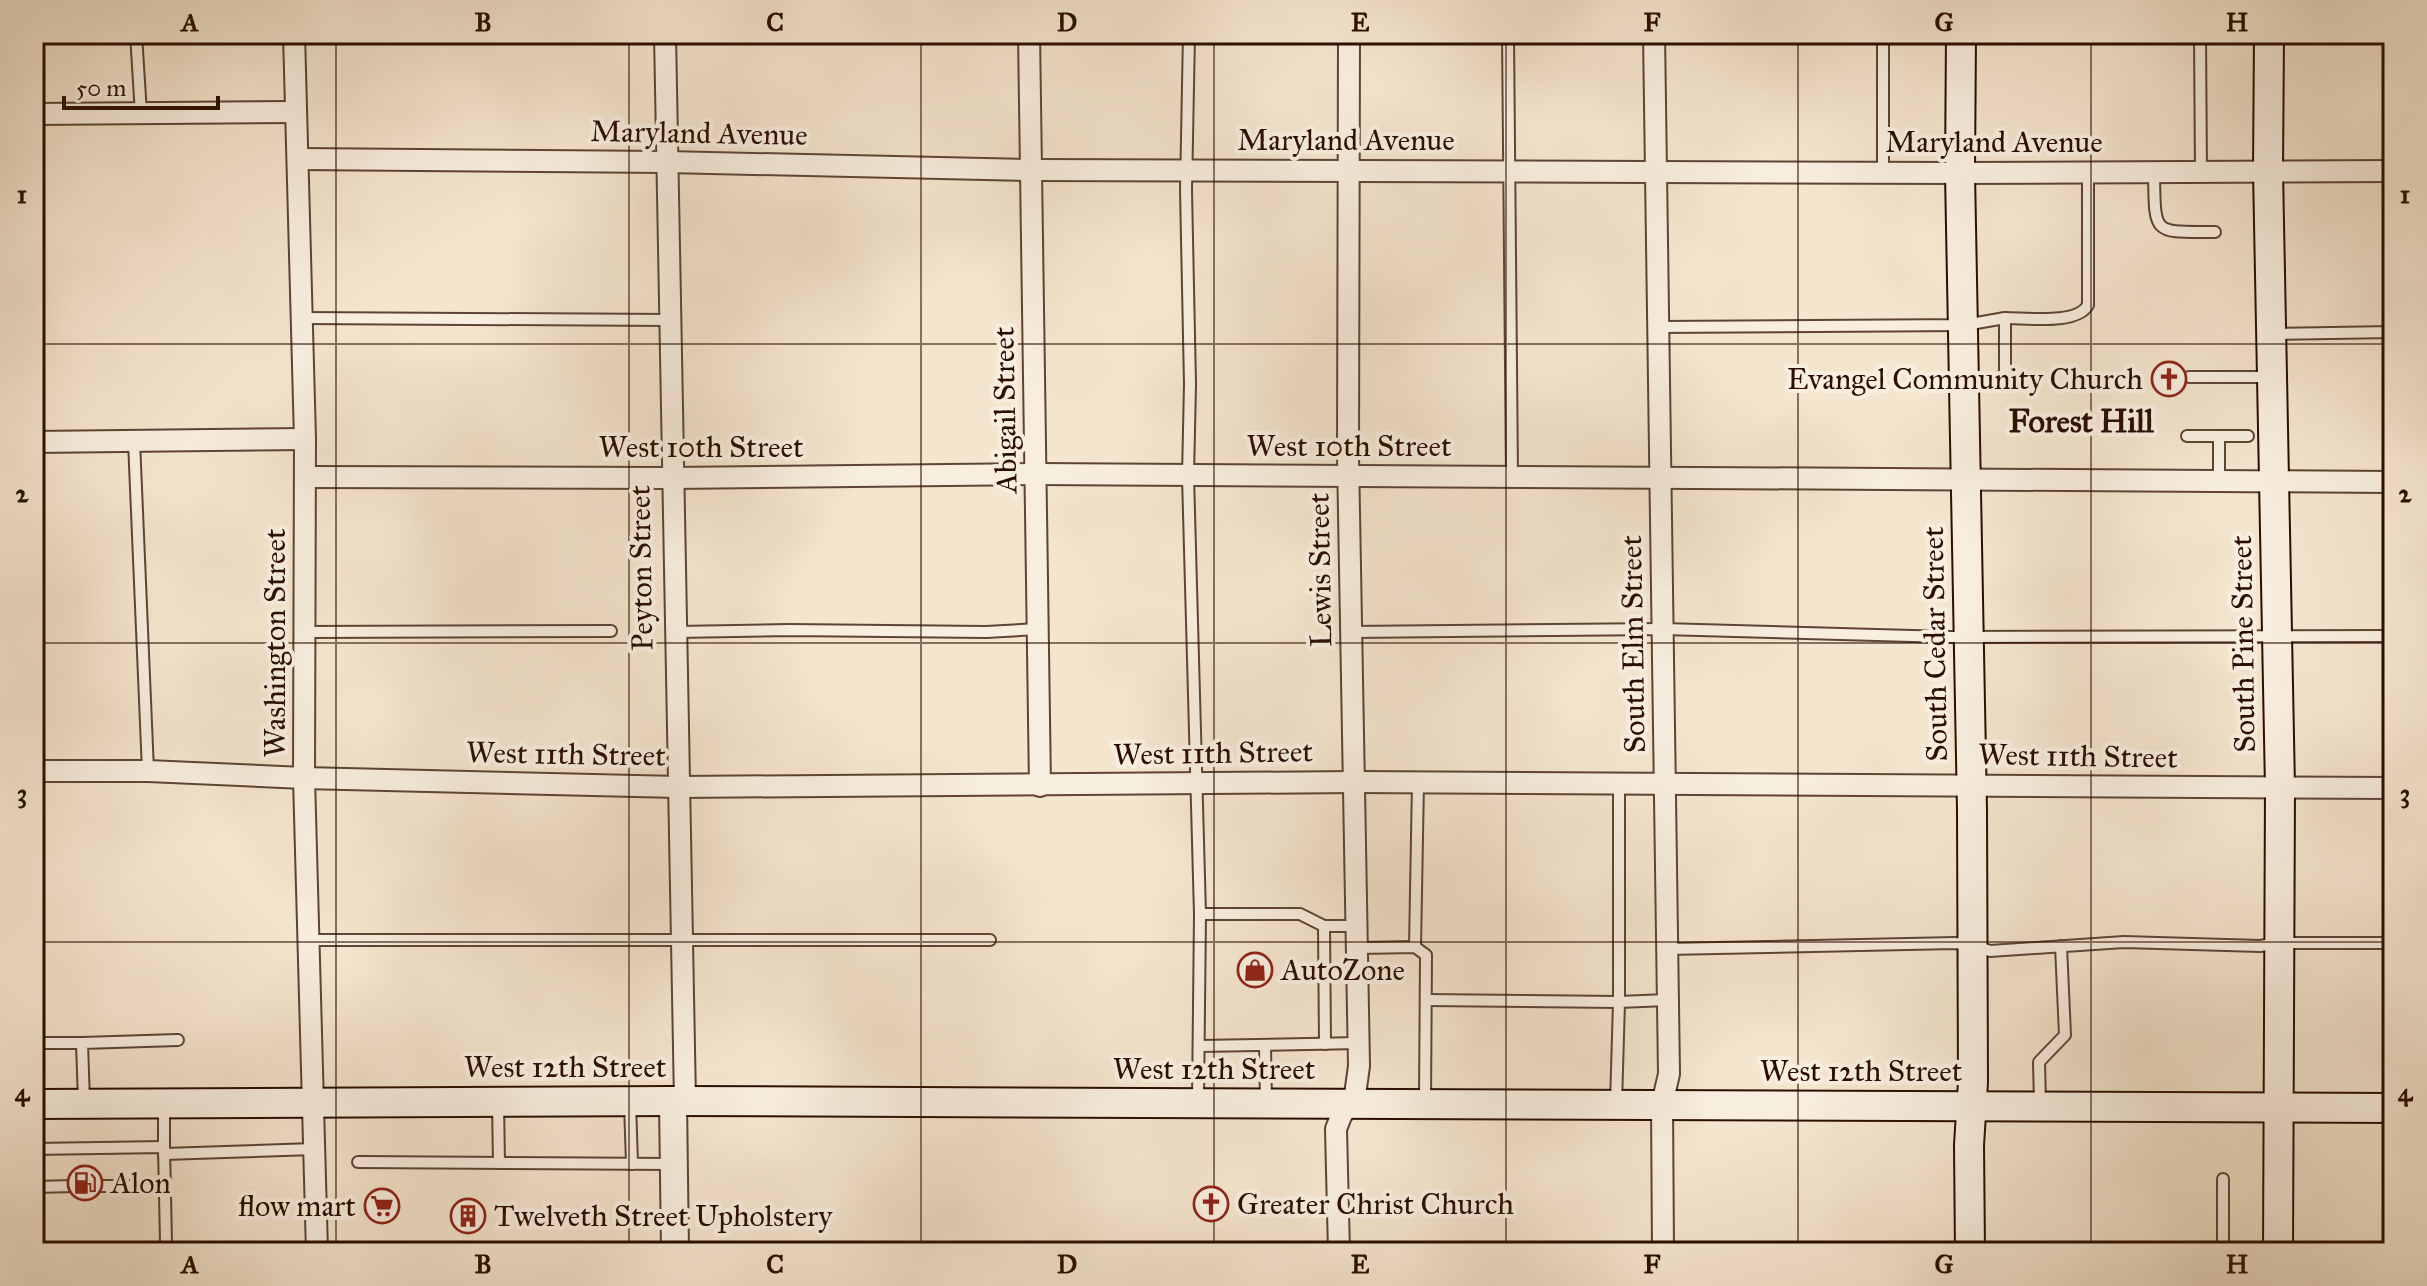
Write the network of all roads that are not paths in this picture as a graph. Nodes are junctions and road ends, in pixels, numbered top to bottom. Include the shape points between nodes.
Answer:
1 (136, 34) edge
2 (294, 34) edge
3 (665, 34) edge
4 (1029, 34) edge
5 (1189, 34) edge
6 (1349, 34) edge
7 (1508, 34) edge
8 (1654, 34) edge
9 (1883, 34) edge
10 (1961, 34) edge
11 (2200, 34) edge
12 (2269, 34) edge
13 (296, 112) junction
14 (34, 114) edge
15 (141, 114) junction
16 (299, 159) junction
17 (667, 162) junction
18 (1186, 169) junction
19 (1031, 170) junction
20 (1349, 170) junction
21 (1511, 171) junction
22 (1655, 171) junction
23 (2268, 171) junction
24 (2393, 171) edge
25 (2088, 172) junction
26 (2154, 172) junction
27 (1883, 173) junction
28 (1960, 173) junction
29 (2201, 173) junction
30 (2215, 232) dead end
31 (302, 318) junction
32 (2005, 318) junction
33 (669, 320) junction
34 (1965, 325) junction
35 (1659, 327) junction
36 (2393, 332) edge
37 (2272, 334) junction
38 (2189, 377) dead end
39 (2273, 377) junction
40 (1966, 382) junction
41 (2187, 436) dead end
42 (2219, 436) junction
43 (2248, 436) dead end
44 (305, 439) junction
45 (134, 441) junction
46 (34, 442) edge
47 (1036, 474) junction
48 (1188, 476) junction
49 (1349, 476) junction
50 (1512, 476) junction
51 (305, 477) junction
52 (671, 478) junction
53 (1660, 479) junction
54 (1967, 481) junction
55 (2219, 481) junction
56 (2274, 482) junction
57 (2393, 482) edge
58 (1038, 629) junction
59 (1663, 629) junction
60 (611, 631) dead end
61 (305, 632) junction
62 (674, 632) junction
63 (1351, 632) junction
64 (2278, 636) junction
65 (2393, 636) edge
66 (1968, 637) junction
67 (34, 771) edge
68 (148, 771) junction
69 (304, 778) junction
70 (1198, 782) junction
71 (1355, 782) junction
72 (1418, 782) junction
73 (1619, 783) junction
74 (1971, 784) junction
75 (1665, 785) junction
76 (1040, 786) junction
77 (678, 787) junction
78 (2280, 788) junction
79 (2393, 788) edge
80 (1200, 914) junction
81 (1324, 926) junction
82 (1357, 926) junction
83 (310, 940) junction
84 (990, 940) dead end
85 (682, 941) junction
86 (2279, 943) junction
87 (2393, 943) edge
88 (1973, 945) junction
89 (2061, 946) junction
90 (1415, 947) junction
91 (1358, 948) junction
92 (1667, 949) junction
93 (34, 978) edge
94 (1426, 1000) junction
95 (1667, 1000) junction
96 (1619, 1002) junction
97 (178, 1040) dead end
98 (82, 1043) junction
99 (1359, 1043) junction
100 (1325, 1044) junction
101 (1265, 1045) junction
102 (1199, 1046) junction
103 (498, 1101) junction
104 (630, 1101) junction
105 (679, 1101) junction
106 (312, 1102) junction
107 (84, 1103) junction
108 (164, 1103) junction
109 (1198, 1103) junction
110 (1266, 1103) junction
111 (1425, 1103) junction
112 (34, 1104) edge
113 (1349, 1104) junction
114 (1662, 1104) junction
115 (1972, 1104) junction
116 (1615, 1105) junction
117 (2040, 1105) junction
118 (2279, 1106) junction
119 (2393, 1108) edge
120 (34, 1149) edge
121 (314, 1149) junction
122 (164, 1151) junction
123 (358, 1162) dead end
124 (499, 1163) junction
125 (632, 1164) junction
126 (674, 1165) junction
127 (2223, 1179) dead end
128 (75, 1186) dead end
129 (95, 1186) dead end
130 (164, 1186) junction
131 (34, 1187) edge
132 (166, 1243) dead end
133 (317, 1252) edge
134 (675, 1252) edge
135 (1339, 1252) edge
136 (1663, 1252) edge
137 (1970, 1252) edge
138 (2223, 1252) edge
139 (2278, 1252) edge

1 - 15 lane
2 - 13 street, Washington Street
3 - 17 street, Peyton Street
4 - 19 street, Abigail Street
5 - 18 lane
6 - 20 street, Lewis Street
7 - 21 lane
8 - 22 street, South Elm Street
9 - 27 lane
10 - 28 main road, South Cedar Street
11 - 29 lane
12 - 23 main road, South Pine Street
13 - 15 street
13 - 16 street, Washington Street
14 - 15 street
16 - 17 street, Maryland Avenue
16 - 31 street, Washington Street
17 - 19 street, Maryland Avenue
17 - 33 street, Peyton Street
18 - 19 street, Maryland Avenue
18 - 20 street, Maryland Avenue
18 - 48 lane
19 - 47 street, Abigail Street
20 - 21 street, Maryland Avenue
20 - 49 street, Lewis Street
21 - 22 street, Maryland Avenue
21 - 50 lane
22 - 27 street, Maryland Avenue
22 - 35 street, South Elm Street
23 - 24 street, Maryland Avenue
23 - 29 street, Maryland Avenue
23 - 37 main road, South Pine Street
25 - 26 street, Maryland Avenue
25 - 28 street, Maryland Avenue
25 - 32 lane via 2084,313 2073,318
26 - 29 street, Maryland Avenue
26 - 30 lane via 2158,227 2166,232
27 - 28 street, Maryland Avenue
28 - 34 main road, South Cedar Street
31 - 33 lane
31 - 44 street, Washington Street
32 - 34 lane
32 - 40 lane via 2002,378 1995,383
33 - 52 street, Peyton Street
34 - 35 lane
34 - 40 main road, South Cedar Street
35 - 53 street, South Elm Street
36 - 37 lane
37 - 39 main road, South Pine Street
38 - 39 lane
39 - 56 main road, South Pine Street
40 - 54 main road, South Cedar Street
41 - 42 lane
42 - 43 lane
42 - 55 lane
44 - 45 street
44 - 51 street, Washington Street
45 - 46 street
45 - 68 lane
47 - 48 street, West 10th Street
47 - 52 street, West 10th Street
47 - 58 street, Abigail Street
48 - 49 street, West 10th Street
48 - 70 lane
49 - 50 street, West 10th Street
49 - 63 street, Lewis Street
50 - 53 street, West 10th Street
51 - 52 street, West 10th Street
51 - 61 street, Washington Street
52 - 62 street, Peyton Street
53 - 54 street, West 10th Street
53 - 59 street, South Elm Street
54 - 55 street, West 10th Street
54 - 66 main road, South Cedar Street
55 - 56 street, West 10th Street
56 - 57 street, West 10th Street
56 - 64 main road, South Pine Street
58 - 62 lane
58 - 76 street, Abigail Street
59 - 63 lane
59 - 66 lane
59 - 75 street, South Elm Street
60 - 61 lane
61 - 69 street, Washington Street
62 - 77 street, Peyton Street
63 - 71 street, Lewis Street
64 - 65 lane
64 - 66 lane
64 - 78 main road, South Pine Street
66 - 74 main road, South Cedar Street
67 - 68 street, West 11th Street
68 - 69 street, West 11th Street
69 - 77 street, West 11th Street
69 - 83 street, Washington Street
70 - 71 street, West 11th Street
70 - 76 street, West 11th Street
70 - 80 lane
71 - 72 street, West 11th Street
71 - 82 street, Lewis Street
72 - 73 street, West 11th Street
72 - 90 lane
73 - 75 street, West 11th Street
73 - 96 lane
74 - 75 street, West 11th Street
74 - 78 street, West 11th Street
74 - 88 main road, South Cedar Street
75 - 92 street, South Elm Street
76 - 77 street, West 11th Street
77 - 85 street, Peyton Street
78 - 79 street, West 11th Street
78 - 86 main road, South Pine Street
80 - 81 lane via 1300,914
80 - 102 lane
81 - 82 lane
81 - 100 lane
82 - 91 street, Lewis Street
83 - 85 lane
83 - 106 street, Washington Street
84 - 85 lane
85 - 105 street, Peyton Street
86 - 87 lane
86 - 89 lane
86 - 118 main road, South Pine Street
88 - 89 lane via 1990,951
88 - 92 lane
88 - 115 main road, South Cedar Street
89 - 117 lane via 2065,1035 2039,1062
90 - 91 lane
90 - 94 lane via 1426,955
91 - 99 street, Lewis Street
92 - 95 street, South Elm Street
93 - 98 lane via 35,1043
94 - 96 lane
94 - 111 lane
95 - 96 lane
95 - 114 street, South Elm Street via 1669,1074
96 - 116 lane
97 - 98 lane
98 - 107 lane
99 - 100 lane
99 - 113 street, Lewis Street via 1355,1095
100 - 101 lane
101 - 102 lane
101 - 110 lane
102 - 109 lane
103 - 104 main road, West 12th Street
103 - 106 main road, West 12th Street
103 - 124 lane
104 - 105 main road, West 12th Street
104 - 125 lane
105 - 109 main road, West 12th Street
105 - 126 street, Peyton Street
106 - 108 main road, West 12th Street
106 - 121 street, Washington Street
107 - 108 main road, West 12th Street
107 - 112 main road, West 12th Street
108 - 122 lane
109 - 110 main road, West 12th Street
110 - 113 main road, West 12th Street
111 - 113 main road, West 12th Street
111 - 116 main road, West 12th Street
113 - 135 street, Lewis Street via 1336,1129
114 - 115 main road, West 12th Street
114 - 116 main road, West 12th Street
114 - 136 street, South Elm Street
115 - 117 main road, West 12th Street
115 - 137 main road, South Cedar Street
117 - 118 main road, West 12th Street
118 - 119 main road, West 12th Street
118 - 139 main road, South Pine Street
120 - 122 lane
121 - 122 lane
121 - 133 street, Washington Street
122 - 130 lane
123 - 124 lane
124 - 125 lane
125 - 126 lane
126 - 134 street, Peyton Street
127 - 138 lane
128 - 131 lane
129 - 130 lane
130 - 132 lane

